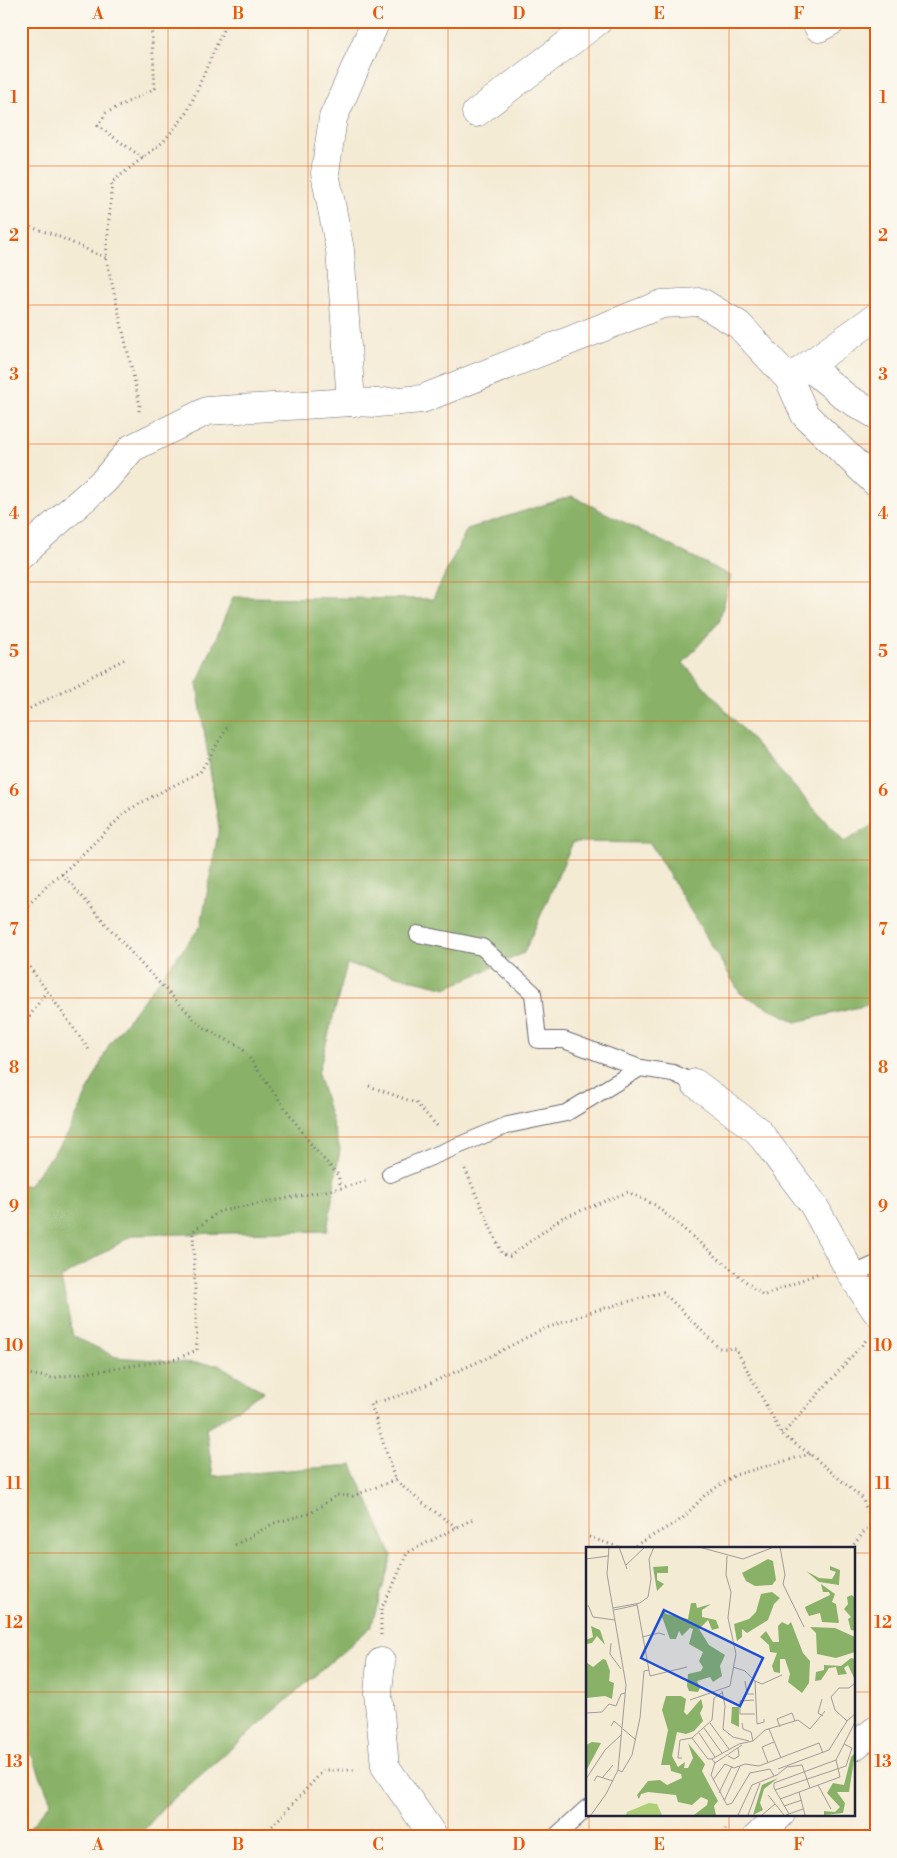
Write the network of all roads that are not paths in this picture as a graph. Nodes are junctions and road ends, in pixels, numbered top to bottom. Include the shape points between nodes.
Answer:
1 (376, 21) edge
2 (598, 21) edge
3 (816, 21) edge
4 (832, 21) edge
5 (476, 113) dead end
6 (876, 317) edge
7 (798, 373) junction
8 (351, 402) junction
9 (876, 416) edge
10 (876, 483) edge
11 (21, 554) edge
12 (418, 934) dead end
13 (640, 1068) junction
14 (695, 1083) joint
15 (390, 1174) road end
16 (858, 1267) edge
17 (873, 1324) edge
18 (381, 1662) road end
19 (876, 1730) edge
20 (854, 1746) edge
21 (586, 1809) edge
22 (434, 1837) edge
23 (555, 1837) edge

1 - 8 street via 333,118 325,173 340,250
2 - 5 street
3 - 4 street via 819,28
6 - 7 street
7 - 8 street via 739,325 702,302 662,304 422,399
7 - 9 street
7 - 10 street via 804,415
8 - 11 street via 207,411 132,448 104,481
12 - 13 lane via 482,946 532,993 538,1040 564,1040
13 - 14 lane via 673,1073
13 - 15 lane via 566,1113 508,1125
14 - 16 street via 758,1131
16 - 17 street
18 - 22 street via 378,1693 385,1766
19 - 20 street
21 - 23 lane

